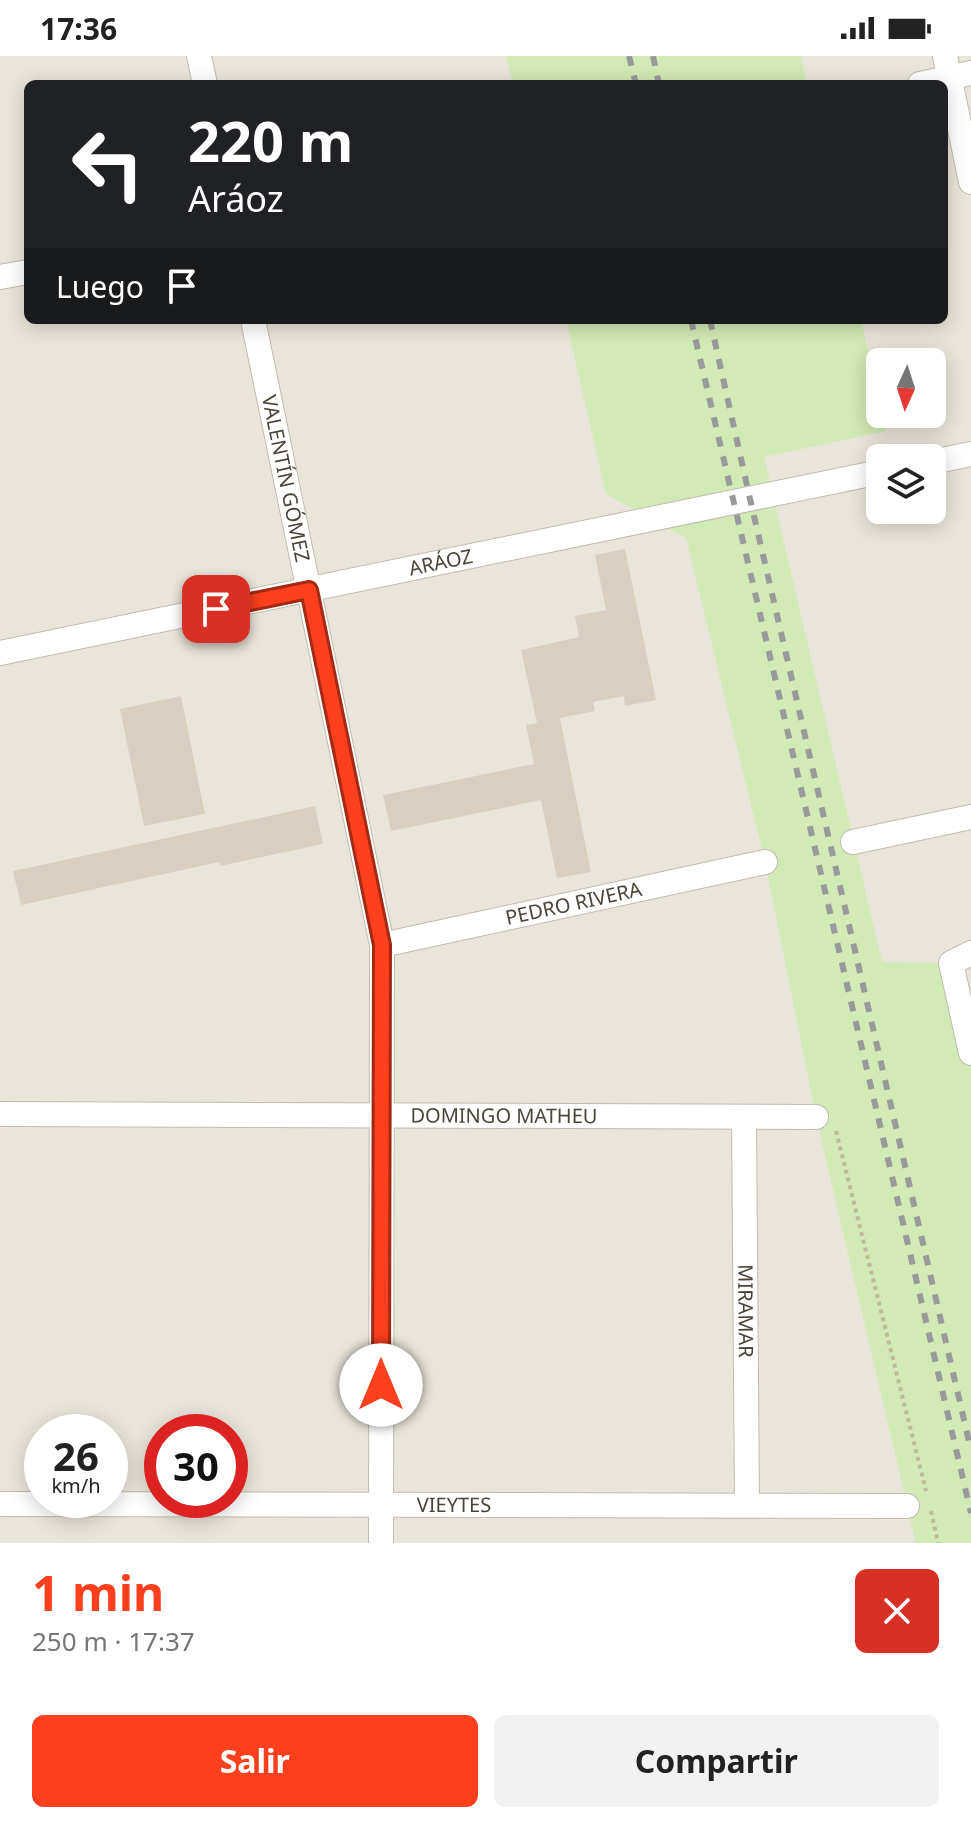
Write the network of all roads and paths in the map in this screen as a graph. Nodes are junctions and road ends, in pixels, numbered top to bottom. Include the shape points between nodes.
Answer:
1 (199, 56) edge
2 (955, 69) edge
3 (204, 80) edge
4 (929, 80) edge
5 (971, 182) edge
6 (24, 273) edge
7 (0, 277) edge
8 (254, 324) edge
9 (971, 454) edge
10 (946, 459) edge
11 (866, 475) edge
12 (309, 590) junction
13 (0, 653) edge
14 (971, 817) edge
15 (853, 842) dead end
16 (765, 862) dead end
17 (382, 945) junction
18 (961, 958) edge
19 (971, 1053) edge
20 (0, 1114) edge
21 (381, 1116) junction
22 (744, 1117) junction
23 (816, 1117) joint
24 (0, 1504) edge
25 (381, 1505) junction
26 (747, 1505) junction
27 (907, 1506) dead end
28 (381, 1543) edge
29 (938, 1543) edge

1 - 3 street
2 - 4 street
2 - 5 street
6 - 7 street
8 - 12 street, VALENTÍN GÓMEZ
9 - 10 street
11 - 12 street, ARÁOZ
12 - 13 street, ARÁOZ
12 - 17 street, VALENTÍN GÓMEZ
14 - 15 street
16 - 17 street, PEDRO RIVERA
17 - 21 street, VALENTÍN GÓMEZ
18 - 19 street
20 - 21 street, DOMINGO MATHEU
21 - 22 street, DOMINGO MATHEU
21 - 25 street, VALENTÍN GÓMEZ
22 - 23 street, DOMINGO MATHEU
22 - 26 street, MIRAMAR
23 - 29 path via 833,1118
24 - 25 street, VIEYTES
25 - 26 street, VIEYTES
25 - 28 street, VALENTÍN GÓMEZ
26 - 27 street, VIEYTES

